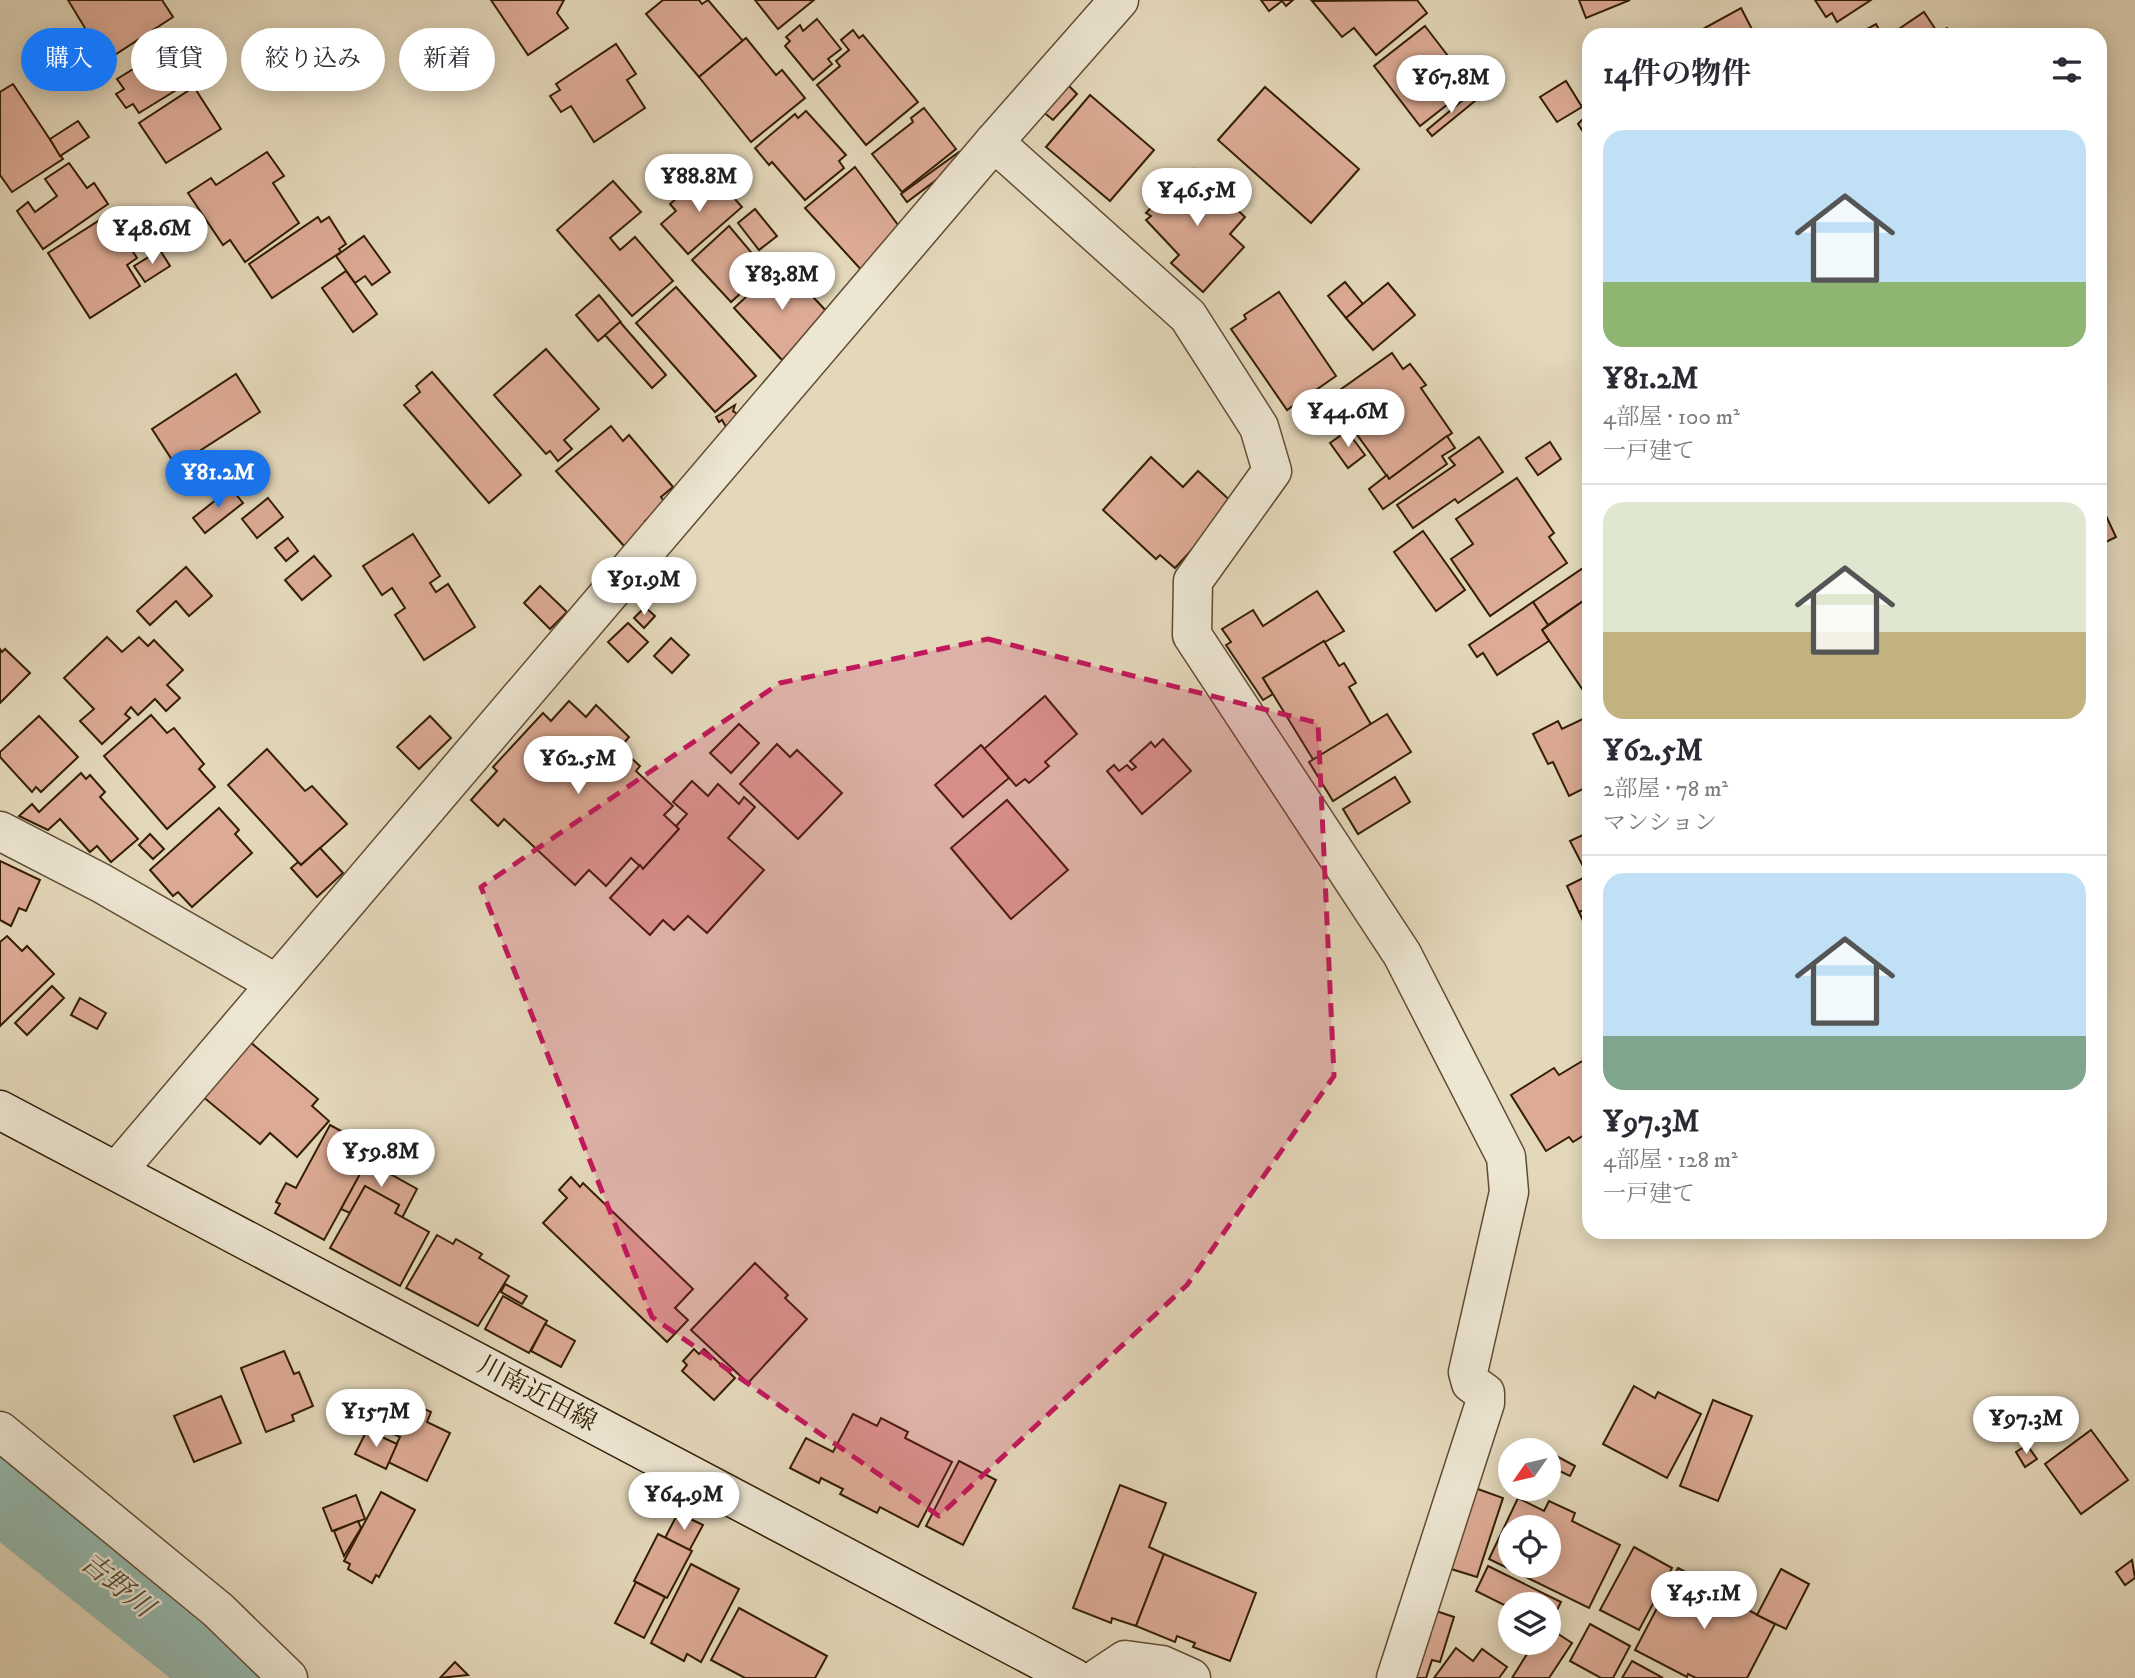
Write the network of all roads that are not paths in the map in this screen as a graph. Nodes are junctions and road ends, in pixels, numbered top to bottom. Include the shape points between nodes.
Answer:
1 (1119, 0) edge
2 (994, 142) junction
3 (0, 831) edge
4 (275, 983) junction
5 (0, 1110) edge
6 (117, 1171) junction
7 (0, 1431) edge
8 (288, 1678) edge
9 (1074, 1678) edge
10 (1098, 1678) edge
11 (1191, 1678) edge
12 (1396, 1678) edge

1 - 2 street
2 - 4 street
2 - 12 street via 1188,316 1259,427 1272,471 1193,581 1192,635 1402,954 1506,1157 1508,1192 1468,1372 1471,1382 1485,1394 1485,1403
3 - 4 street
4 - 6 street
5 - 6 street, 川南近田線
6 - 9 street, 川南近田線
7 - 8 street via 218,1610
10 - 11 street via 1125,1660 1162,1665

